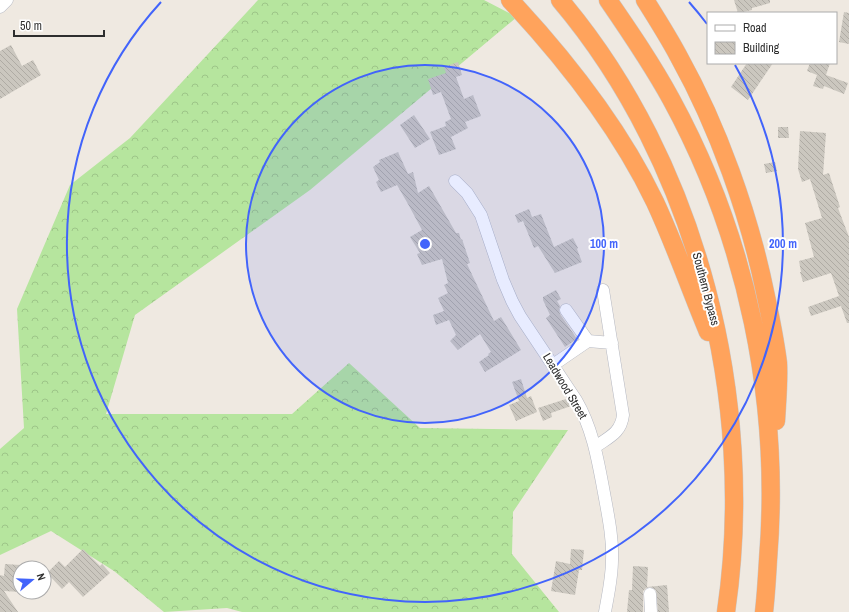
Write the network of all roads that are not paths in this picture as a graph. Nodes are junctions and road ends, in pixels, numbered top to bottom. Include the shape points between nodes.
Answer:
1 (7, 0) edge
2 (510, 0) edge
3 (560, 0) edge
4 (608, 0) edge
5 (645, 0) edge
6 (0, 7) edge
7 (455, 181) dead end
8 (603, 290) dead end
9 (566, 310) dead end
10 (588, 341) junction
11 (612, 343) junction
12 (553, 365) junction
13 (725, 369) junction
14 (595, 447) junction
15 (771, 461) junction
16 (650, 594) dead end
17 (605, 612) edge
18 (651, 612) edge
19 (726, 612) edge
20 (764, 612) edge

1 - 6 street
2 - 13 highway via 565,63 615,131 654,201
3 - 13 highway, Southern Bypass via 620,83 673,190 695,248
4 - 15 highway via 671,99 708,178 727,229 755,331
5 - 15 highway via 680,57 705,109 730,170 758,258 778,363 778,400
7 - 12 street, Leadwood Street via 468,193 481,215 512,301
8 - 11 street
9 - 10 street
10 - 11 street
10 - 12 street
11 - 14 street via 623,415 622,424
12 - 14 street, Leadwood Street via 583,412
13 - 19 highway, Southern Bypass via 732,423 735,505 730,590
14 - 17 street, Leadwood Street via 612,540
15 - 20 highway via 771,529
16 - 18 street

